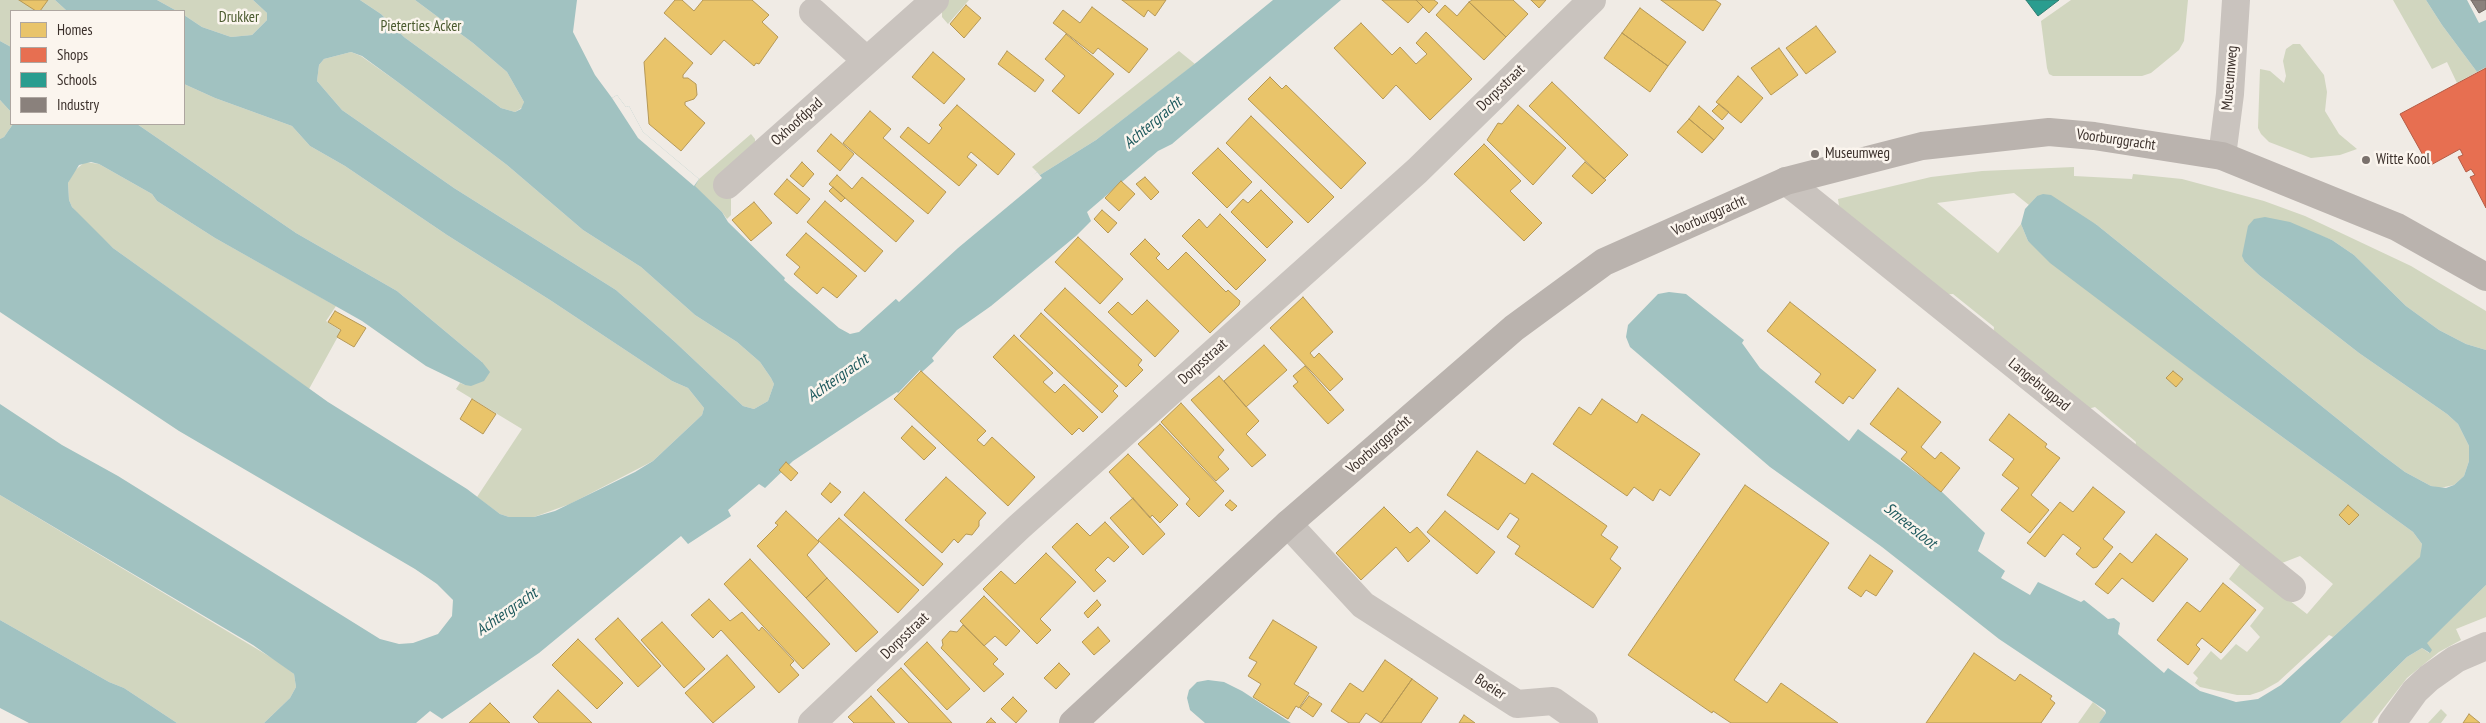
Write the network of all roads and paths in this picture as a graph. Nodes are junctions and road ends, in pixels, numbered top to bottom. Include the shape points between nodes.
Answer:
1 (935, 0) edge
2 (1592, 0) edge
3 (2236, 0) edge
4 (813, 12) dead end
5 (866, 60) junction
6 (2222, 156) junction
7 (1786, 181) junction
8 (727, 185) dead end
9 (2486, 277) edge
10 (1288, 524) junction
11 (2292, 588) dead end
12 (2486, 646) edge
13 (812, 723) edge
14 (1073, 723) edge
15 (1584, 723) edge
16 (2392, 723) edge

1 - 5 street, Oxhoofdpad
2 - 13 street, Dorpsstraat via 1417,171 1019,527
3 - 6 street, Museumweg
4 - 5 street
5 - 8 street, Oxhoofdpad
6 - 7 street, Voorburggracht via 2050,132 1922,146
6 - 9 street, Voorburggracht via 2397,227
7 - 10 street, Voorburggracht via 1604,262 1514,328
7 - 11 street, Langebrugpad
10 - 14 street, Voorburggracht
10 - 15 street, Boeier via 1363,605 1517,704 1553,701
12 - 16 street via 2456,659 2429,678

